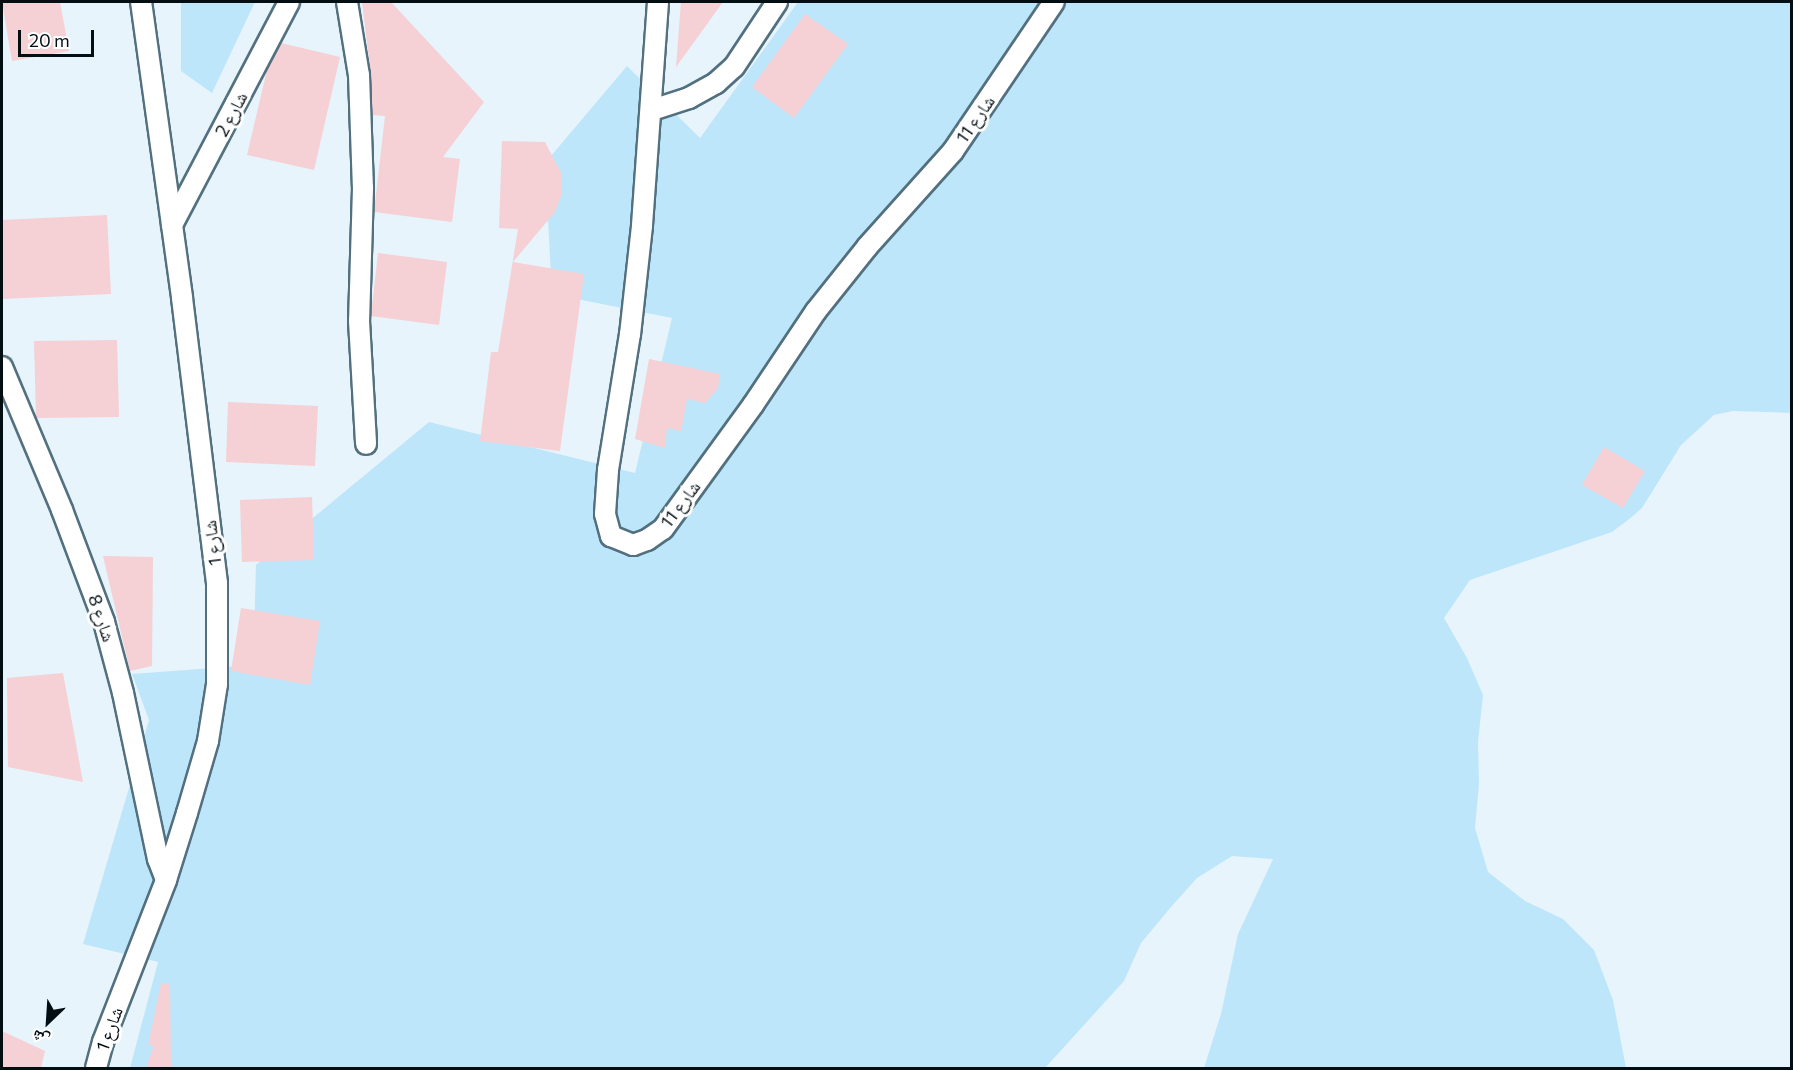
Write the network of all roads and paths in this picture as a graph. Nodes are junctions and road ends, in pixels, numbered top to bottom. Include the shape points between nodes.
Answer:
1 (141, 2) edge
2 (289, 2) edge
3 (347, 2) edge
4 (658, 2) edge
5 (777, 2) edge
6 (1054, 2) edge
7 (652, 110) junction
8 (172, 225) junction
9 (2, 368) edge
10 (366, 444) dead end
11 (166, 880) junction
12 (96, 1068) edge

1 - 8 street, شارع 1
2 - 8 street, شارع 2
3 - 10 street via 359,75 363,188 359,321
4 - 7 street, شارع 11
5 - 7 street via 734,68 688,98
6 - 7 street, شارع 11 via 953,151 816,311 663,529 633,545 611,536 605,514 608,470 630,334
8 - 11 street, شارع 1 via 217,583 217,684 208,741
9 - 11 street, شارع 8 via 104,622
11 - 12 street, شارع 1

